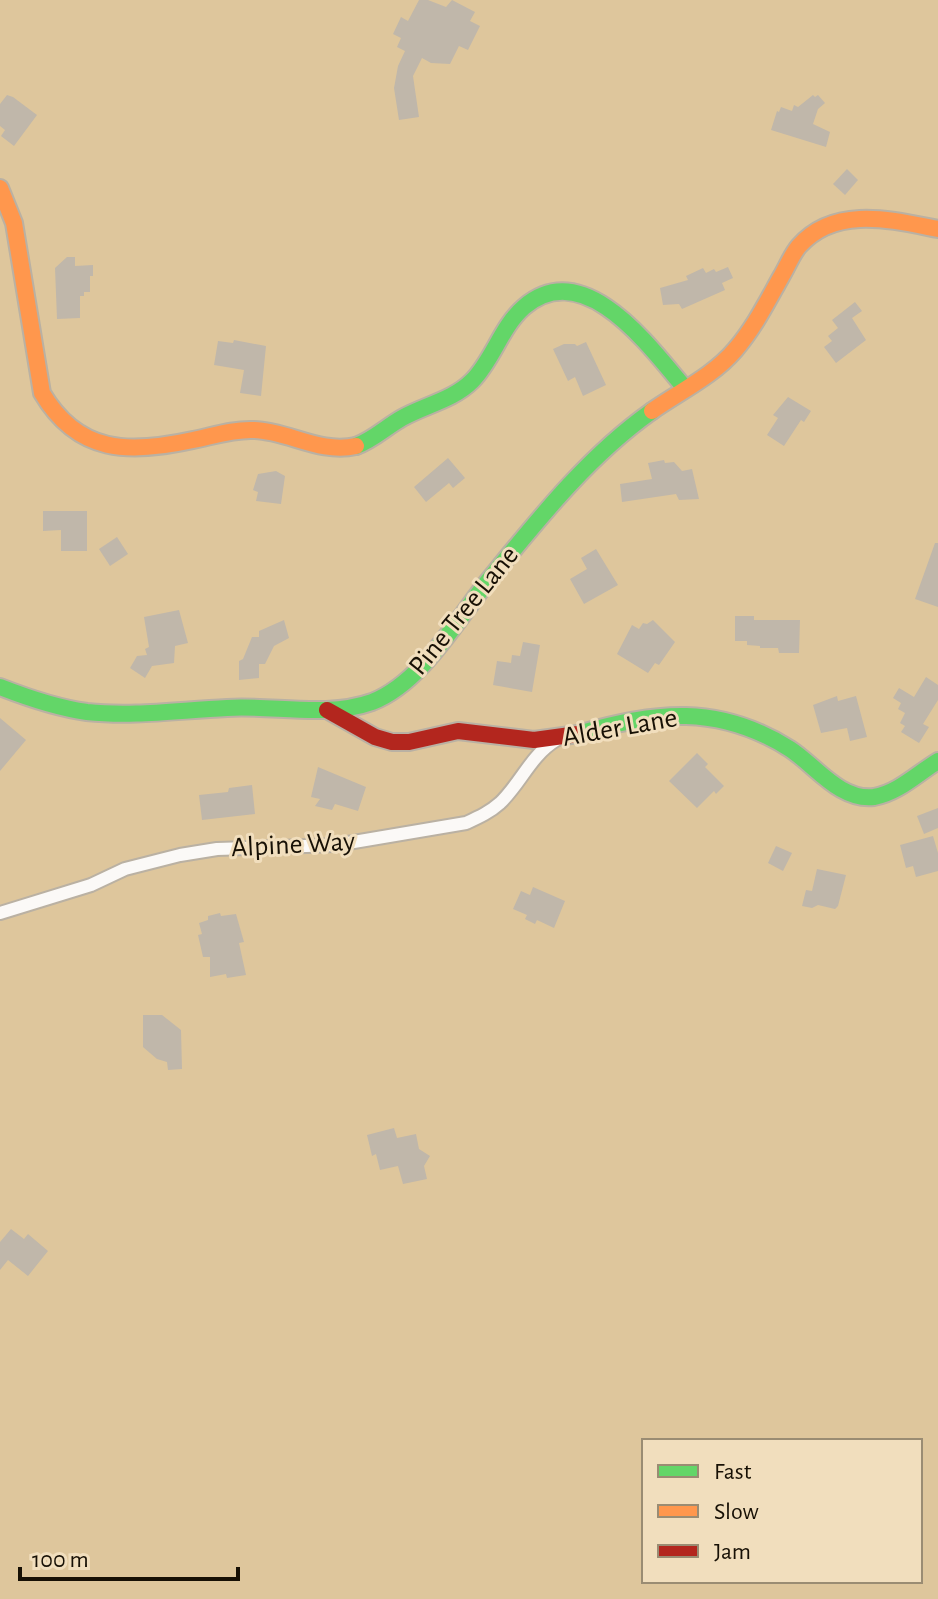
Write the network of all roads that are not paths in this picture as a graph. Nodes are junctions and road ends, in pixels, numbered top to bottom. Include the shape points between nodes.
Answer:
1 (0, 188) edge
2 (938, 229) edge
3 (684, 387) junction
4 (0, 687) edge
5 (327, 710) junction
6 (559, 739) junction
7 (938, 761) edge
8 (0, 913) edge

1 - 3 street via 14,223 42,393 62,425 94,443 180,443 259,430 311,447 356,446 469,386 520,310 539,296 556,292 596,299 636,333
2 - 3 street, Pine Tree Lane via 848,218 813,233 799,246 739,346
3 - 5 street, Pine Tree Lane via 615,439 543,515 413,676 378,699
4 - 5 street, Pine Tree Lane via 67,709 116,714 247,707
5 - 6 street, Alder Lane via 394,742 457,731 532,741
6 - 7 street, Alder Lane via 660,715 720,719 755,730 793,752 841,790 871,797 886,794
6 - 8 street, Alpine Way via 544,748 501,802 466,823 336,845 180,855

